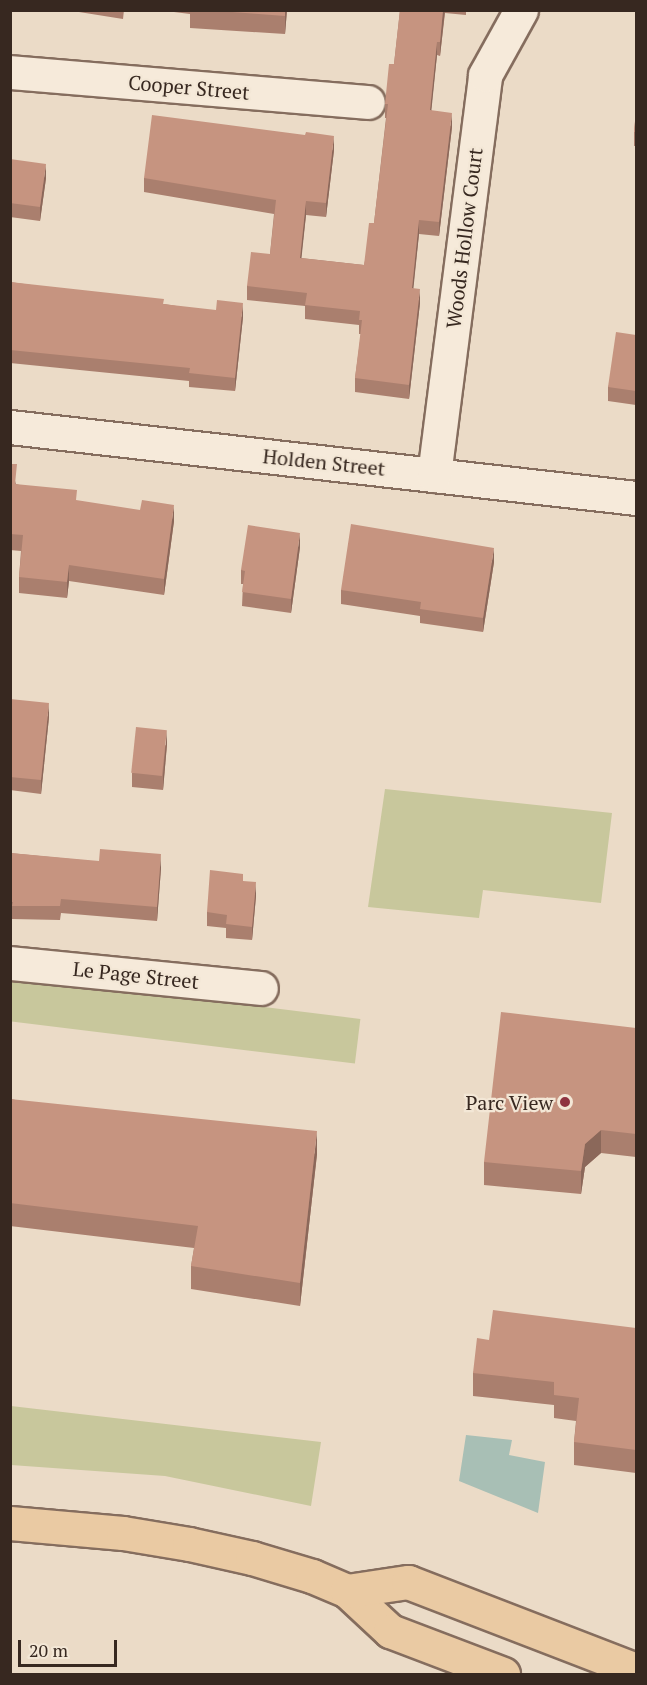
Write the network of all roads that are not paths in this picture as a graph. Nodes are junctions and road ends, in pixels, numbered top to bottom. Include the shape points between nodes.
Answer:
1 (521, 10) edge
2 (10, 72) edge
3 (368, 102) dead end
4 (10, 427) edge
5 (434, 475) junction
6 (636, 498) edge
7 (10, 963) edge
8 (261, 988) dead end
9 (10, 1522) edge
10 (347, 1591) junction
11 (636, 1670) edge
12 (503, 1674) edge

1 - 5 street, Woods Hollow Court via 485,75
2 - 3 street, Cooper Street
4 - 5 street, Holden Street
5 - 6 street, Holden Street
7 - 8 street, Le Page Street
9 - 10 main road via 189,1544 252,1558
10 - 11 main road via 408,1582
10 - 12 main road via 390,1631

